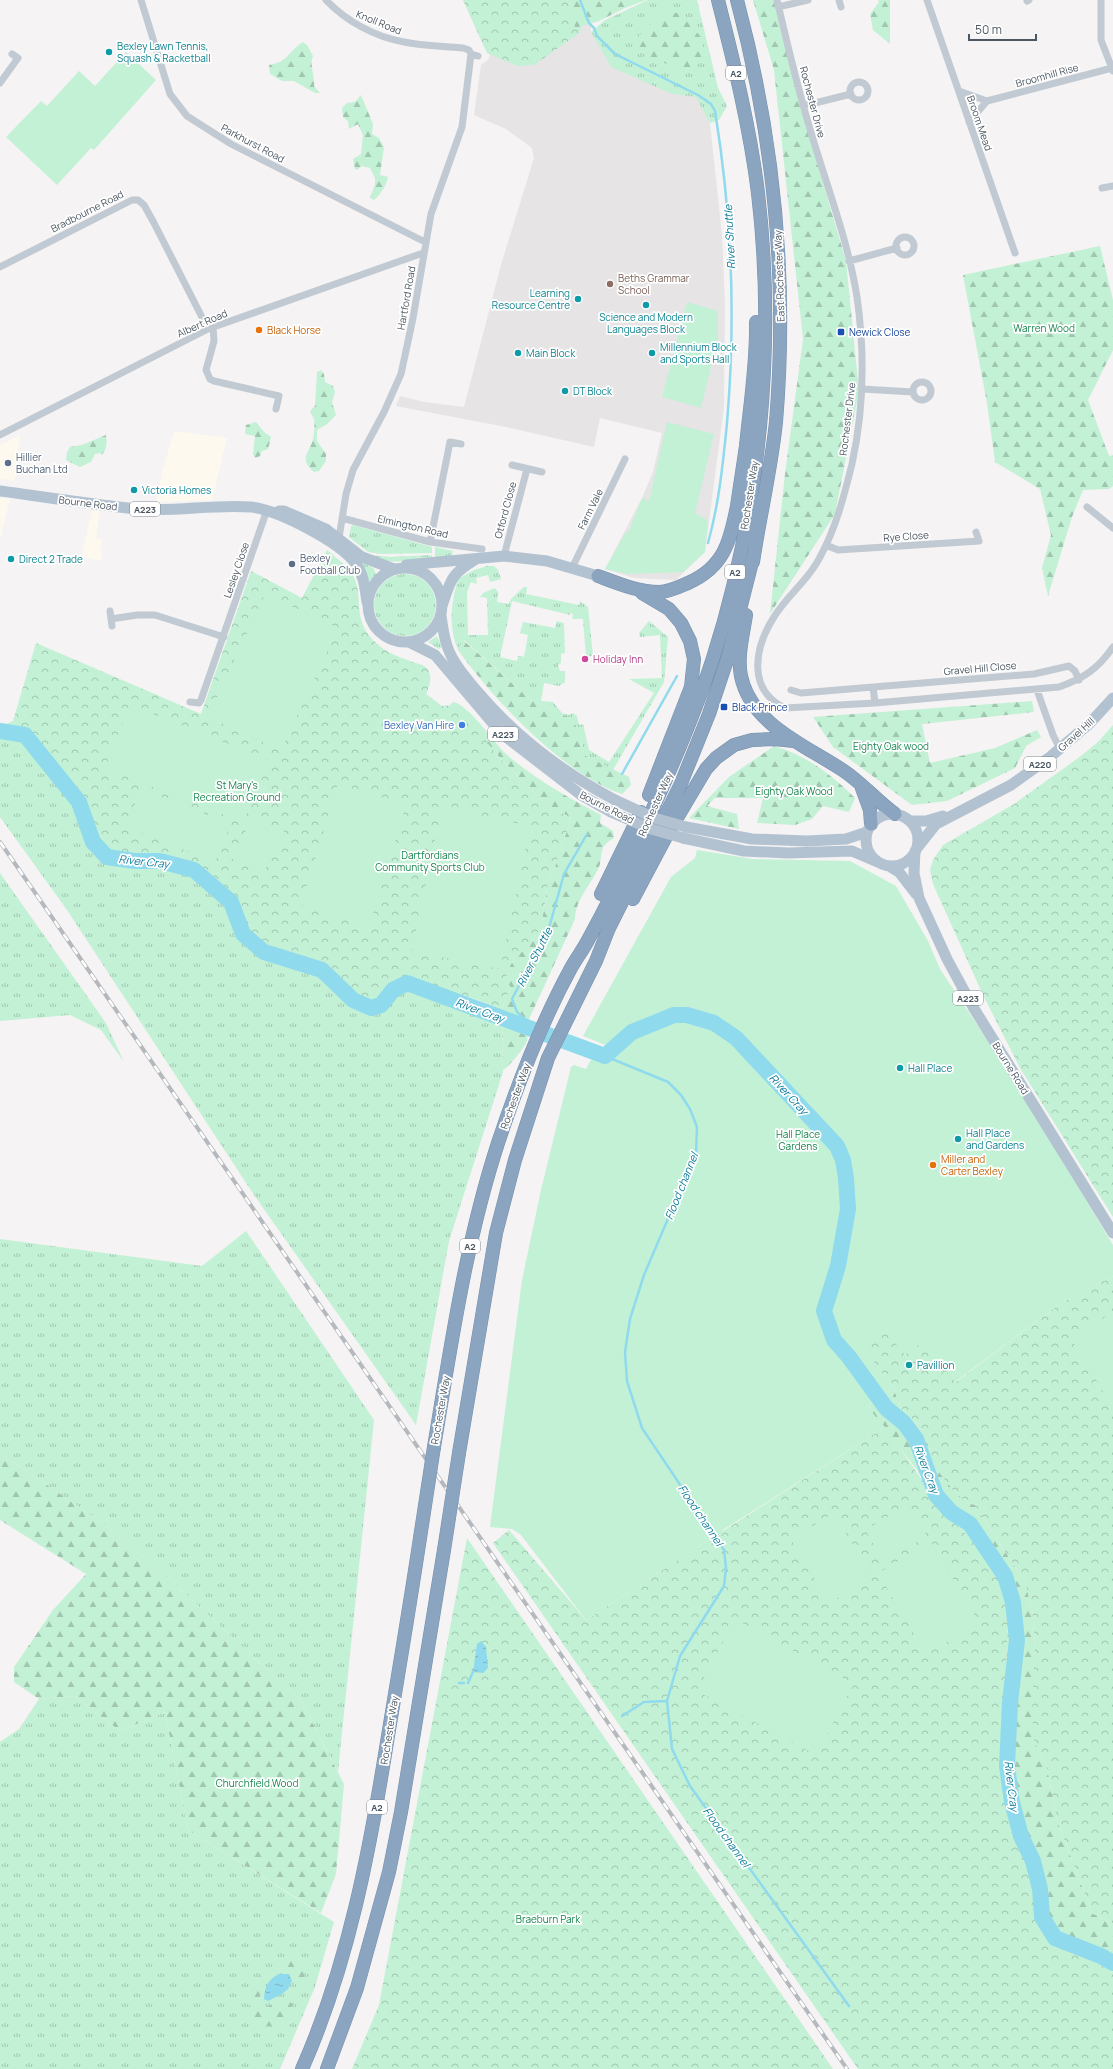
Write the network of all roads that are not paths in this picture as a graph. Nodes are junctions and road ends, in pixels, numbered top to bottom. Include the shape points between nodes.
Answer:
1 (141, 0) edge
2 (326, 0) edge
3 (718, 0) edge
4 (737, 0) edge
5 (808, 0) edge
6 (927, 0) edge
7 (1101, 0) edge
8 (778, 3) edge
9 (474, 55) joint
10 (18, 58) dead end
11 (1112, 69) edge
12 (0, 83) edge
13 (959, 91) junction
14 (851, 94) dead end
15 (987, 101) junction
16 (803, 106) junction
17 (969, 122) junction
18 (749, 146) junction
19 (1113, 186) edge
20 (1102, 188) dead end
21 (425, 242) junction
22 (897, 248) dead end
23 (423, 253) junction
24 (1015, 253) dead end
25 (849, 261) junction
26 (0, 267) edge
27 (210, 328) junction
28 (862, 389) junction
29 (913, 392) dead end
30 (276, 409) dead end
31 (0, 435) edge
32 (461, 444) dead end
33 (625, 459) dead end
34 (512, 465) dead end
35 (527, 469) junction
36 (542, 472) dead end
37 (0, 491) edge
38 (1087, 507) dead end
39 (270, 511) junction
40 (342, 518) junction
41 (1113, 528) edge
42 (976, 532) dead end
43 (338, 538) junction
44 (430, 542) junction
45 (826, 545) junction
46 (479, 554) junction
47 (754, 554) junction
48 (504, 556) junction
49 (572, 568) junction
50 (395, 569) junction
51 (598, 576) joint
52 (634, 588) junction
53 (367, 602) junction
54 (110, 610) dead end
55 (442, 611) junction
56 (224, 637) junction
57 (409, 642) junction
58 (1113, 647) edge
59 (1079, 680) junction
60 (874, 687) junction
61 (791, 690) dead end
62 (1037, 690) junction
63 (1113, 698) edge
64 (190, 702) dead end
65 (875, 703) junction
66 (798, 742) junction
67 (1060, 749) junction
68 (861, 785) junction
69 (954, 813) junction
70 (895, 814) junction
71 (910, 821) junction
72 (869, 828) junction
73 (916, 849) junction
74 (885, 864) junction
75 (919, 898) junction
76 (596, 961) junction
77 (572, 966) junction
78 (1113, 1233) edge
79 (302, 2069) edge
80 (327, 2069) edge

1 - 21 street, Parkhurst Road via 170,94 187,116 231,144
2 - 9 street, Knoll Road via 348,20 392,39 406,43 463,48
3 - 18 highway, A2 via 737,78
4 - 47 highway, East Rochester Way / A2 via 766,129 779,248 781,316 776,423 770,472
5 - 8 street
6 - 13 street, Broom Mead
7 - 11 street via 1101,40
8 - 16 street, Rochester Drive
9 - 21 street, Hartford Road via 462,127 435,202
10 - 12 street
11 - 15 street, Broomhill Rise
13 - 15 street
13 - 17 street, Broom Mead
14 - 16 street
15 - 17 street
16 - 25 street, Rochester Drive
17 - 24 street, Broom Mead
18 - 52 highway via 756,325 753,384 743,474 732,536 716,564 698,578 669,591 652,592
18 - 77 highway, Rochester Way / A2 via 757,189 765,310 754,473 740,551 715,650 690,722 638,842 586,944
19 - 20 street
21 - 23 street, Hartford Road
22 - 25 street
23 - 27 street, Albert Road
23 - 40 street, Hartford Road via 401,374 353,470
25 - 28 street, Rochester Drive via 857,297 862,349
26 - 27 street, Bradbourne Road via 132,200 138,200 154,223
27 - 30 street via 214,341 206,370 210,379 279,396
27 - 31 street, Albert Road
28 - 29 street
28 - 45 street, Rochester Drive via 852,462 836,522
32 - 44 street via 450,442
33 - 49 street, Farm Vale
34 - 35 street
35 - 36 street
35 - 48 street, Otford Close
37 - 39 main road, Bourne Road / A223 via 138,509 231,507
38 - 41 street
39 - 43 main road, Bourne Road / A223 via 284,511 312,522
39 - 53 main road, Bourne Road / A223 via 322,536 351,559 361,574
39 - 56 street, Lesley Close
40 - 43 street, Hartford Road
40 - 44 street, Elmington Road
42 - 45 street, Rye Close via 979,541 838,550
43 - 50 main road, Bourne Road / A223 via 362,556
44 - 46 street, Elmington Road
45 - 65 street, Rochester Drive via 813,571 774,617 761,646 757,670 760,687 772,702 785,708
46 - 48 main road
46 - 50 main road via 409,564
46 - 55 main road via 452,578
47 - 66 highway via 740,660 741,676 749,697 763,717
47 - 76 highway, Rochester Way / A2 via 728,657 709,714 680,786 609,928
48 - 49 main road via 547,560
49 - 51 main road
50 - 53 main road via 382,574 375,582
50 - 55 main road via 418,571 427,575 439,593
51 - 52 highway
52 - 77 highway via 669,609 681,623 690,640 694,674 651,790 579,941
53 - 57 main road via 373,624 380,631 393,639
54 - 56 street via 112,623 147,614
55 - 57 main road via 436,626 429,634
55 - 72 main road, Bourne Road / A223, bridge via 450,654 486,701 550,761 614,800 654,818 686,827 752,839 846,839
56 - 64 street, Lesley Close via 202,700
57 - 74 main road, Bourne Road / A223, bridge via 435,655 501,733 581,795 611,812 651,829 744,851 852,851
58 - 59 street via 1094,669
59 - 60 street, Gravel Hill Close via 1069,666 1034,674
59 - 62 street via 1059,687
60 - 61 street, Gravel Hill Close via 801,693
60 - 65 street
62 - 65 street
62 - 67 street
63 - 67 main road, Gravel Hill / A220 via 1090,723
66 - 68 highway via 846,772
66 - 76 highway via 752,740 734,745 716,758 692,791 618,927
67 - 69 main road, Gravel Hill / A220 via 1010,785
68 - 70 highway
68 - 72 highway via 870,810
69 - 71 main road, Gravel Hill / A220 via 926,821
69 - 73 main road, Gravel Hill / A220 via 936,824
70 - 71 main road
70 - 72 main road via 882,816
71 - 73 main road via 917,833
72 - 74 main road via 866,839 870,853
73 - 74 main road via 906,862 898,865
73 - 75 main road, Bourne Road / A223 via 914,873
74 - 75 main road, Bourne Road / A223 via 899,872
75 - 78 main road, Bourne Road / A223 via 973,1007
76 - 80 highway, Rochester Way / A2, bridge via 548,1058 515,1160 496,1234 389,1872 357,1988
77 - 79 highway, Rochester Way / A2, bridge via 531,1053 498,1142 480,1204 466,1267 434,1447 376,1815 365,1870 336,1977

